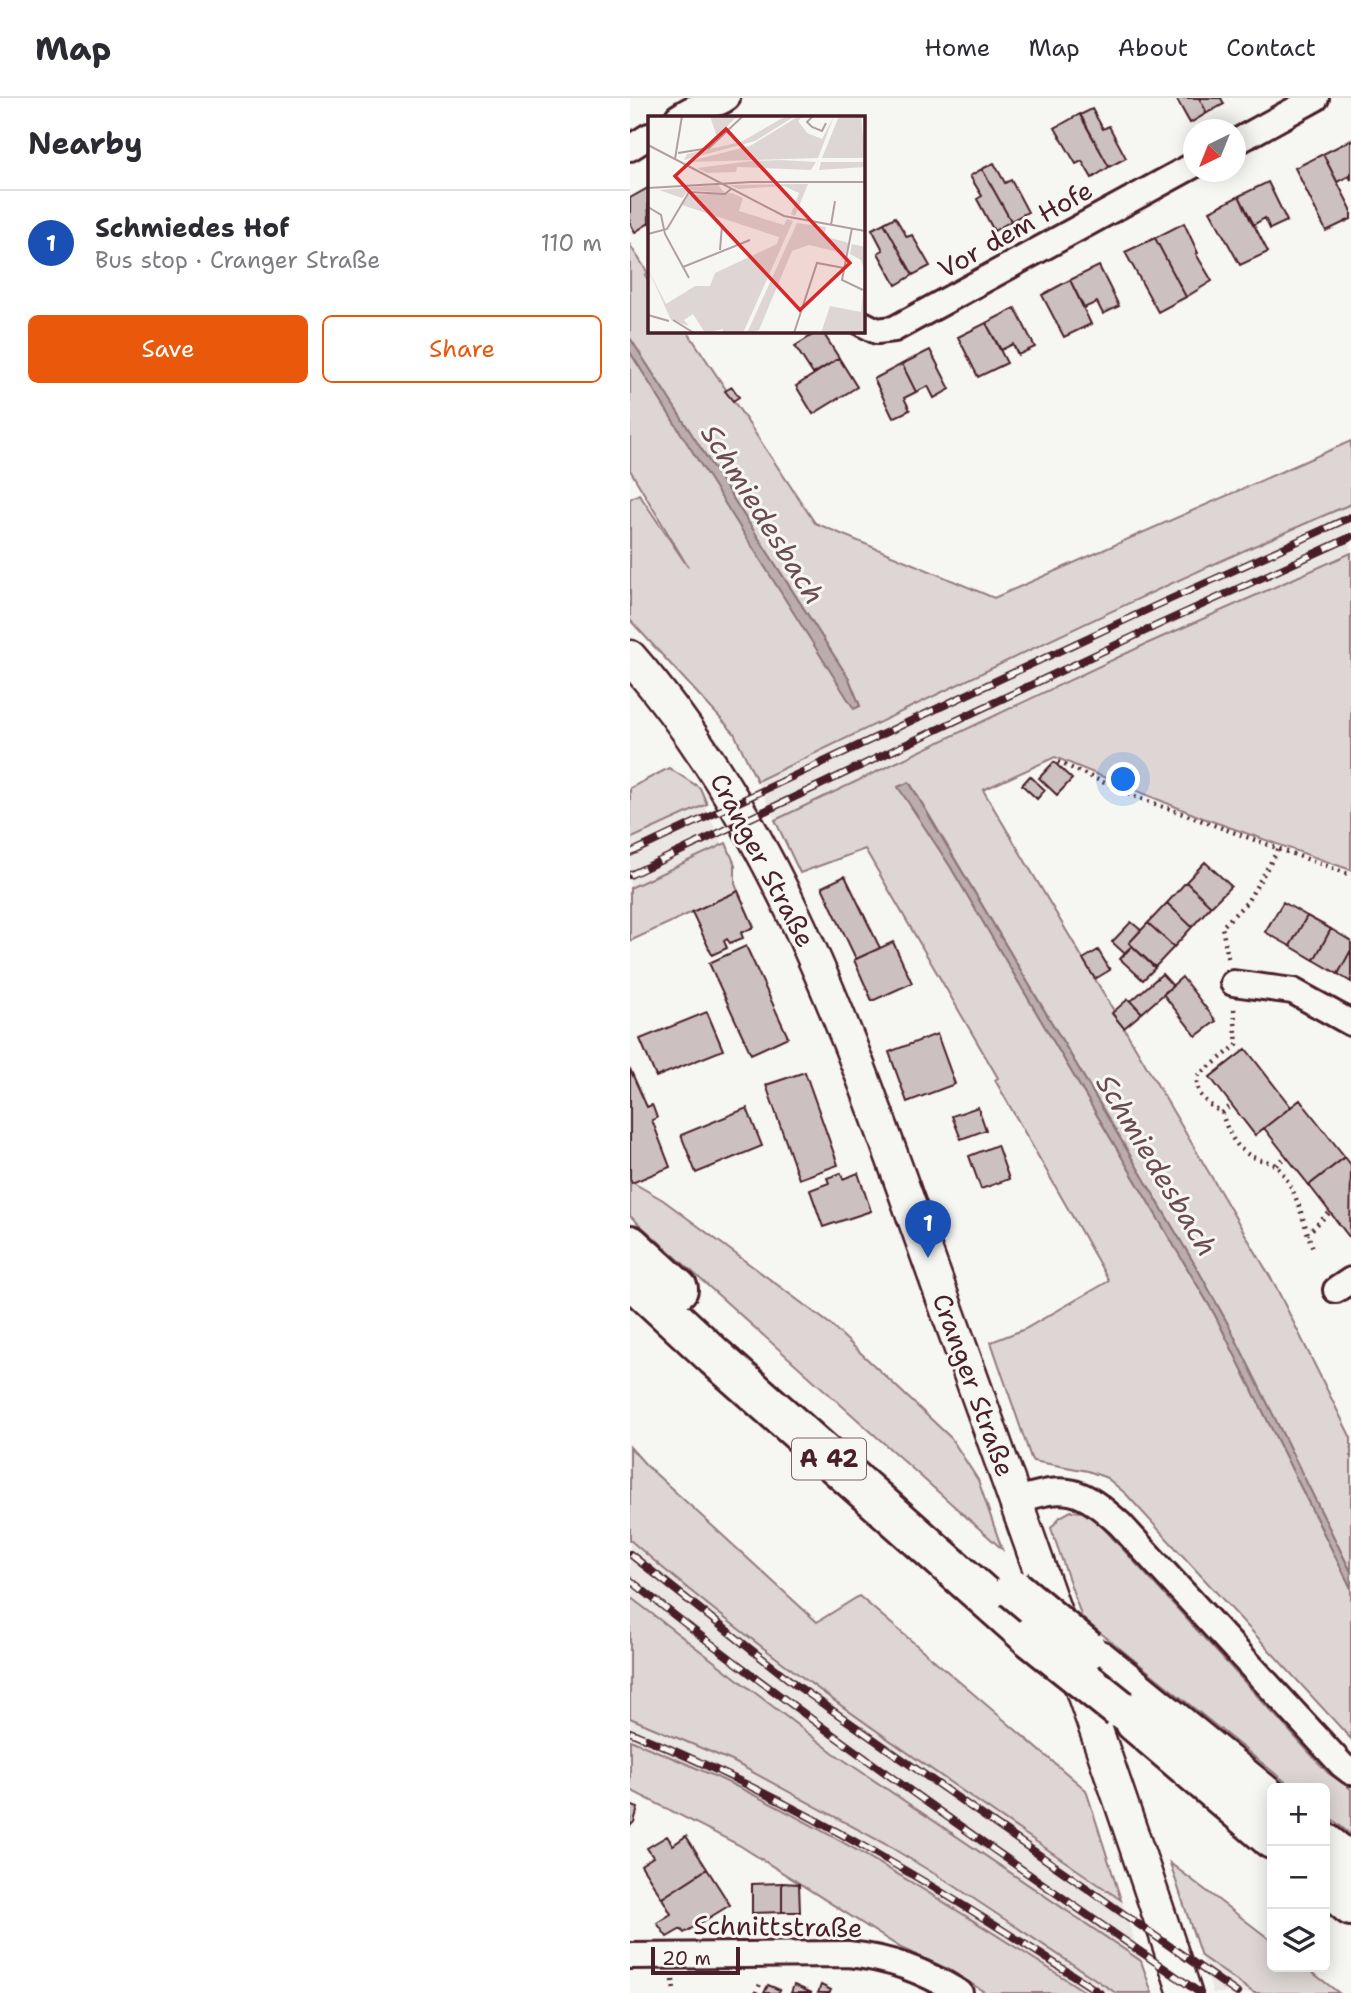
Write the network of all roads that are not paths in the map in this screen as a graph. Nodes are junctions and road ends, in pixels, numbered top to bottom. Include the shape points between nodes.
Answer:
1 (1316, 98) edge
2 (725, 106) edge
3 (680, 116) edge
4 (1246, 136) edge
5 (648, 137) edge
6 (630, 148) edge
7 (1183, 171) edge
8 (864, 324) edge
9 (630, 657) edge
10 (1233, 984) road end
11 (1351, 1023) edge
12 (630, 1245) edge
13 (630, 1278) edge
14 (1016, 1501) junction
15 (1351, 1772) edge
16 (1267, 1797) edge
17 (1267, 1835) edge
18 (1329, 1846) edge
19 (1351, 1864) edge
20 (1330, 1888) edge
21 (1351, 1906) edge
22 (630, 1956) edge
23 (960, 1993) edge
24 (1185, 1993) edge

1 - 4 street
2 - 3 street via 704,104
5 - 6 street
7 - 8 street, Vor dem Hofe via 894,329 877,331
9 - 14 street, Cranger Straße via 727,787 799,921 854,1055
10 - 11 street via 1293,992
12 - 16 highway, A 42, bridge via 1014,1589
13 - 17 highway, A 42, bridge via 1030,1637
14 - 15 street via 1051,1491 1076,1492 1094,1501
14 - 24 street, Cranger Straße
18 - 19 highway
20 - 21 highway
22 - 23 street, Schnittstraße via 871,1956 912,1967

